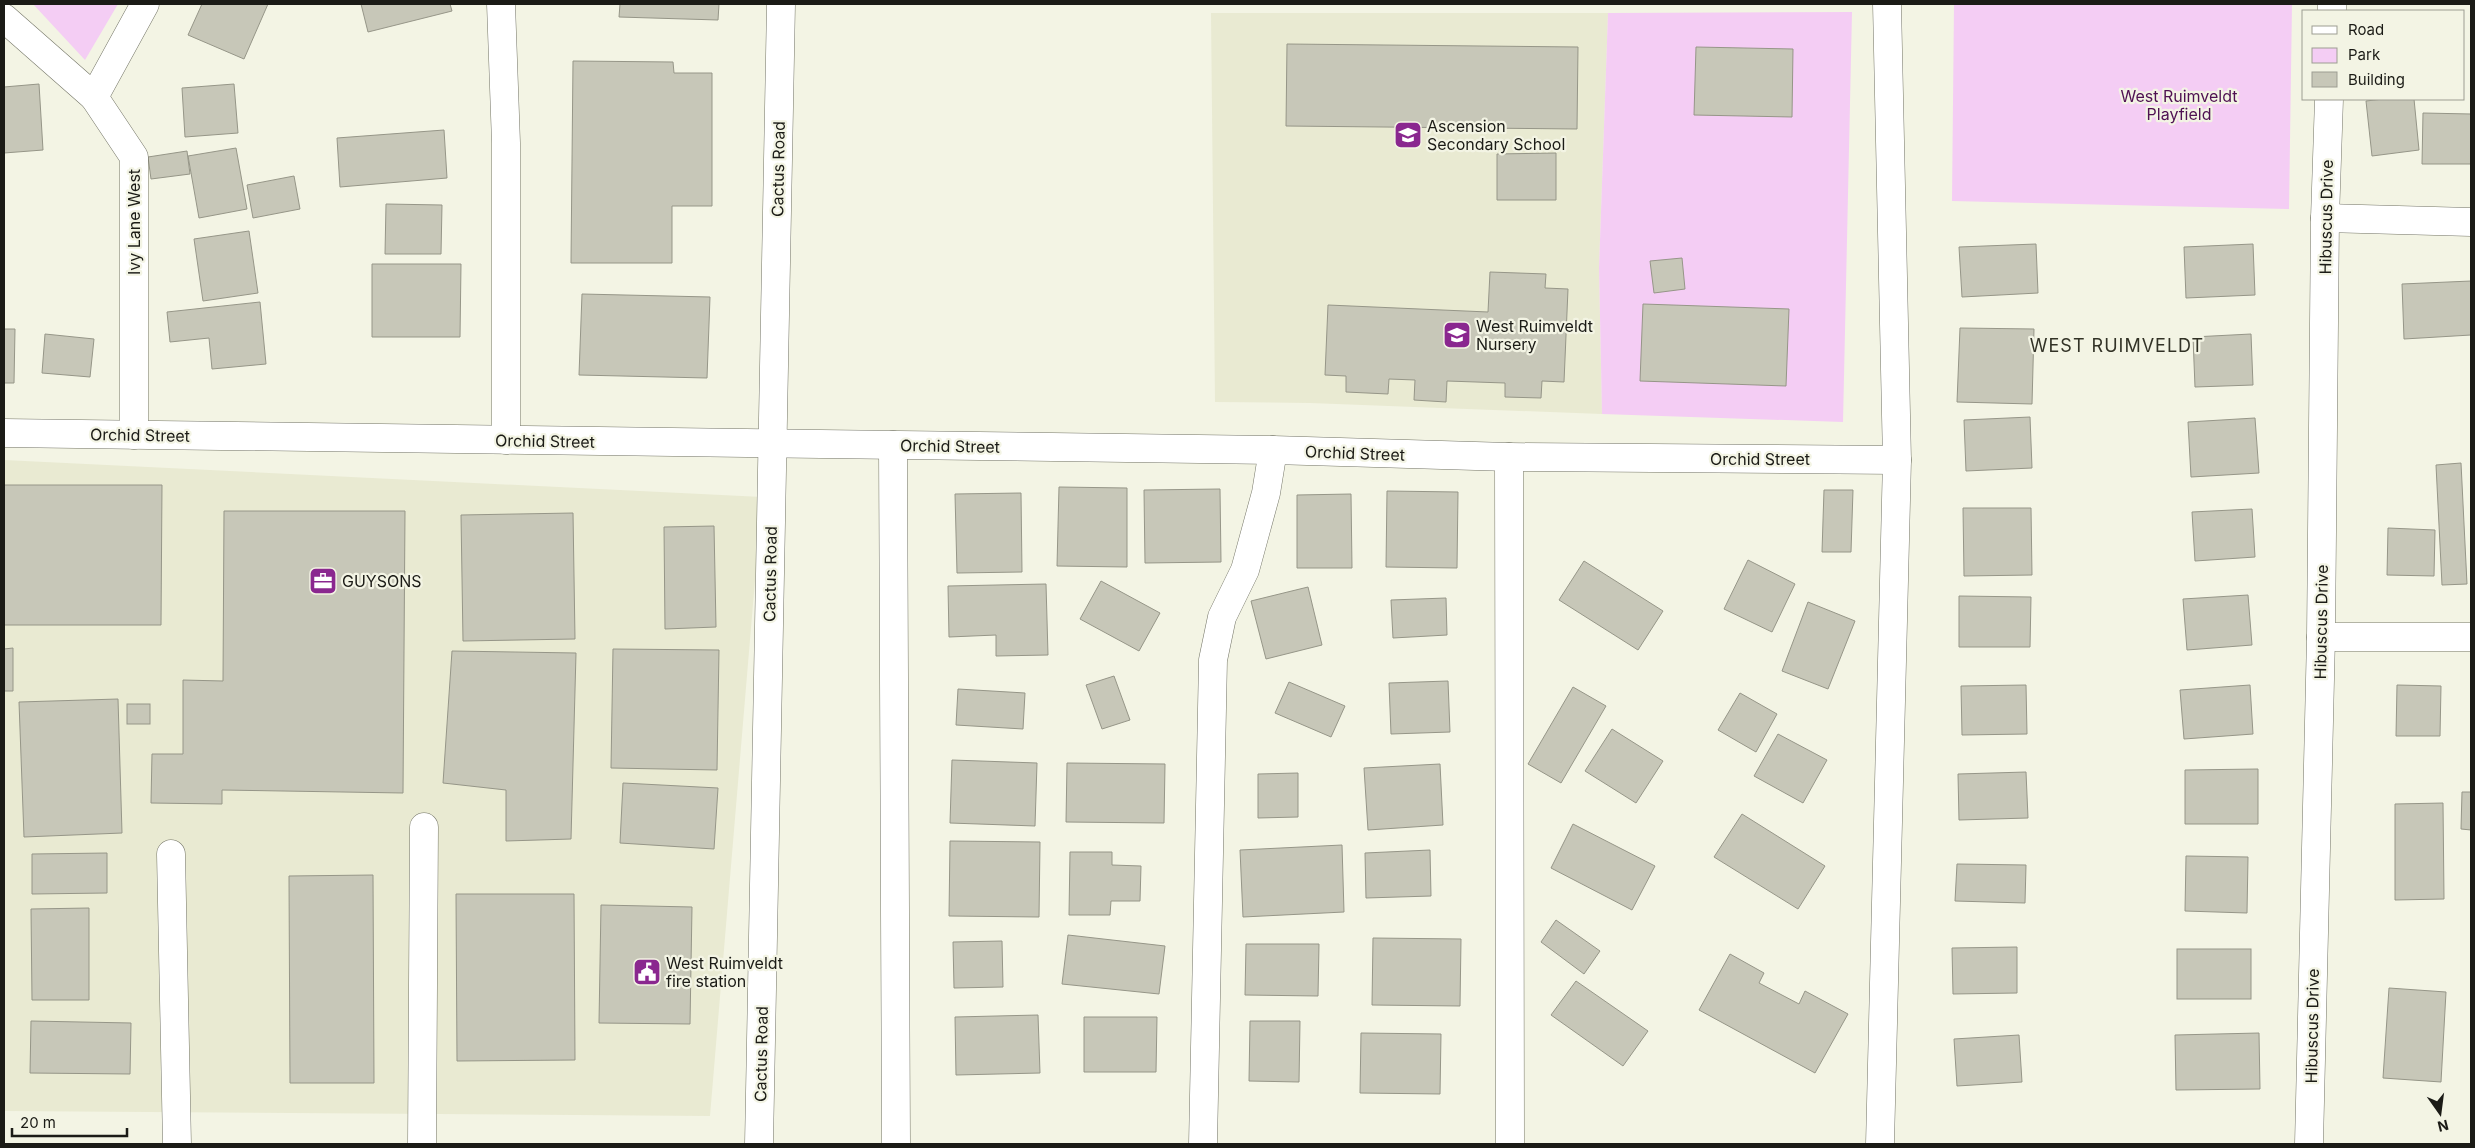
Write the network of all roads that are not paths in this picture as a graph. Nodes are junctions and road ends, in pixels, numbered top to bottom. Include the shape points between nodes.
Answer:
1 (145, 4) edge
2 (501, 4) edge
3 (780, 4) edge
4 (1886, 4) edge
5 (4, 18) edge
6 (94, 97) junction
7 (2329, 100) edge
8 (2325, 218) junction
9 (2471, 222) edge
10 (4, 433) edge
11 (134, 435) junction
12 (506, 440) junction
13 (772, 444) junction
14 (893, 446) junction
15 (1273, 450) junction
16 (1509, 457) junction
17 (1897, 460) junction
18 (2321, 637) junction
19 (2471, 637) edge
20 (424, 827) dead end
21 (171, 854) dead end
22 (177, 1144) edge
23 (422, 1144) edge
24 (760, 1144) edge
25 (896, 1144) edge
26 (1203, 1144) edge
27 (1510, 1144) edge
28 (1880, 1144) edge
29 (2309, 1144) edge

1 - 6 street
2 - 12 street via 506,143
3 - 13 street, Cactus Road
4 - 17 street
5 - 6 street, Ivy Lane West
6 - 11 street, Ivy Lane West via 134,157
7 - 8 street, Hibuscus Drive
8 - 9 street
8 - 18 street, Hibuscus Drive
10 - 11 street, Orchid Street
11 - 12 street, Orchid Street
12 - 13 street, Orchid Street
13 - 14 street, Orchid Street
13 - 24 street, Cactus Road
14 - 15 street, Orchid Street
14 - 25 street
15 - 16 street, Orchid Street
15 - 26 street via 1266,493 1245,570 1222,617 1213,660
16 - 17 street, Orchid Street
16 - 27 street
17 - 28 street
18 - 19 street
18 - 29 street, Hibuscus Drive
20 - 23 street
21 - 22 street

